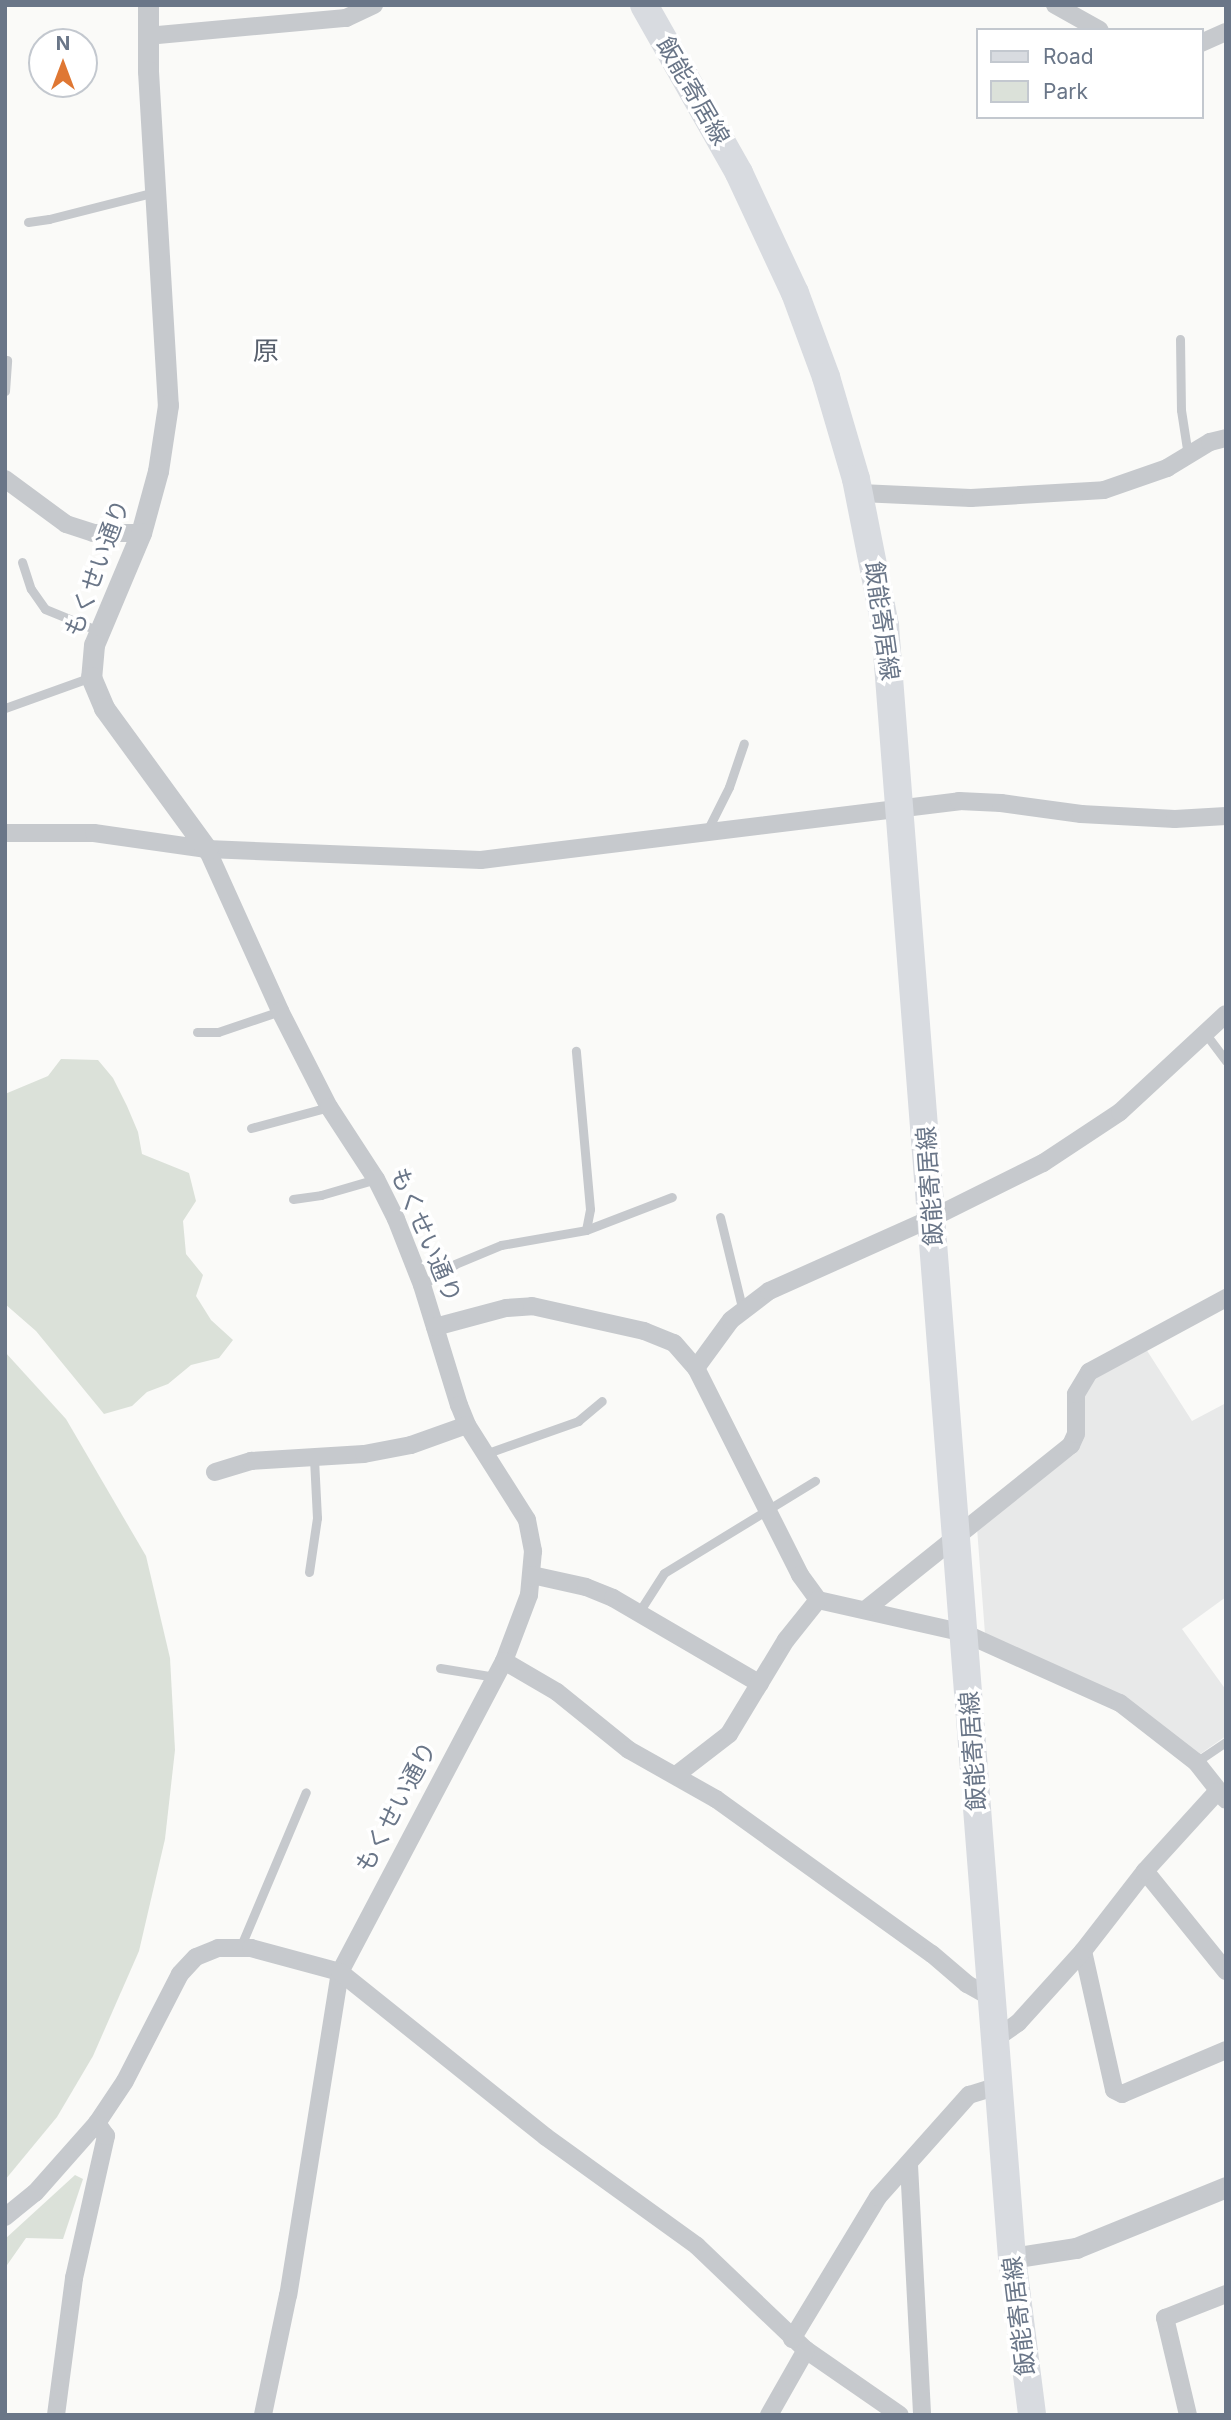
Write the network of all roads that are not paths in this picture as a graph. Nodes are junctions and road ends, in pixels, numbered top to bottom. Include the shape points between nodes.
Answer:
1 (148, 5) edge
2 (374, 5) edge
3 (644, 5) edge
4 (1055, 5) edge
5 (1096, 28) edge
6 (1226, 32) edge
7 (147, 36) junction
8 (1203, 42) edge
9 (155, 192) junction
10 (28, 222) dead end
11 (1180, 339) dead end
12 (7, 360) dead end
13 (5, 391) edge
14 (1226, 438) edge
15 (1188, 455) junction
16 (5, 479) edge
17 (860, 493) junction
18 (141, 533) junction
19 (22, 562) dead end
20 (99, 632) junction
21 (91, 677) junction
22 (5, 708) edge
23 (744, 743) dead end
24 (902, 806) junction
25 (1226, 816) edge
26 (707, 831) junction
27 (5, 833) edge
28 (207, 849) junction
29 (281, 1011) junction
30 (1226, 1014) edge
31 (197, 1032) dead end
32 (1205, 1034) junction
33 (576, 1051) dead end
34 (1226, 1061) edge
35 (329, 1107) junction
36 (251, 1128) dead end
37 (376, 1179) junction
38 (671, 1197) dead end
39 (293, 1199) dead end
40 (720, 1217) dead end
41 (932, 1218) junction
42 (586, 1230) junction
43 (422, 1285) junction
44 (1226, 1298) edge
45 (743, 1311) junction
46 (435, 1327) junction
47 (696, 1368) junction
48 (602, 1401) dead end
49 (467, 1425) junction
50 (485, 1454) junction
51 (314, 1458) junction
52 (215, 1472) dead end
53 (815, 1481) dead end
54 (769, 1512) junction
55 (957, 1534) junction
56 (309, 1572) dead end
57 (532, 1575) junction
58 (818, 1600) junction
59 (865, 1610) junction
60 (639, 1612) junction
61 (964, 1633) junction
62 (440, 1668) dead end
63 (499, 1669) junction
64 (760, 1684) junction
65 (1226, 1742) edge
66 (1196, 1762) junction
67 (676, 1775) junction
68 (306, 1792) dead end
69 (1221, 1796) edge
70 (1145, 1871) junction
71 (240, 1948) junction
72 (1083, 1951) junction
73 (1226, 1971) edge
74 (340, 1972) junction
75 (992, 1998) junction
76 (995, 2039) junction
77 (1226, 2050) edge
78 (998, 2085) junction
79 (97, 2123) junction
80 (909, 2165) junction
81 (1226, 2187) edge
82 (5, 2217) edge
83 (1012, 2258) junction
84 (1226, 2294) edge
85 (792, 2339) junction
86 (806, 2350) junction
87 (56, 2415) edge
88 (263, 2415) edge
89 (769, 2415) edge
90 (900, 2415) edge
91 (922, 2415) edge
92 (1032, 2415) edge
93 (1188, 2415) edge

1 - 7 street, もくせい通り
2 - 7 street via 346,18
3 - 17 main road, 飯能寄居線 via 717,130 773,241 826,377
4 - 5 street
6 - 8 street
7 - 9 street, もくせい通り
9 - 10 lane
9 - 18 street, もくせい通り via 168,405 158,471
11 - 15 lane via 1181,410
12 - 13 lane
14 - 15 street
15 - 17 street via 1167,468 1104,490 971,498
16 - 18 street via 66,524 93,533
17 - 24 main road, 飯能寄居線 via 885,626
18 - 20 street, もくせい通り
19 - 20 lane via 31,589 45,609
20 - 21 street, もくせい通り
21 - 22 lane
21 - 28 street, もくせい通り via 104,708
23 - 26 lane
24 - 25 street via 975,801 1081,814 1175,819
24 - 26 street
24 - 41 main road, 飯能寄居線
26 - 28 street via 481,860
27 - 28 street via 94,833
28 - 29 street, もくせい通り
29 - 31 lane via 218,1032
29 - 35 street, もくせい通り
30 - 32 street
32 - 34 lane
32 - 41 street via 1120,1112 1043,1163
33 - 42 lane via 590,1209
35 - 36 lane
35 - 37 street, もくせい通り
37 - 39 lane
37 - 43 street, もくせい通り
38 - 42 lane
40 - 45 lane
41 - 45 street via 769,1291
41 - 55 main road, 飯能寄居線
42 - 43 lane via 501,1245 455,1264
43 - 46 street, もくせい通り
44 - 55 street via 1089,1372 1076,1394 1076,1434 1071,1445
45 - 47 street via 731,1320
46 - 47 street via 506,1308 532,1306 644,1331 674,1343
46 - 49 street, もくせい通り
47 - 54 street
48 - 50 lane via 578,1420
49 - 50 street, もくせい通り
49 - 51 street via 411,1445
50 - 57 street, もくせい通り via 527,1520 532,1534
51 - 52 street via 251,1461
51 - 56 lane via 317,1518
53 - 54 lane
54 - 58 street via 800,1575
54 - 60 lane via 664,1573
55 - 59 street
55 - 61 main road, 飯能寄居線
57 - 60 street via 586,1587
57 - 63 street, もくせい通り via 525,1607
58 - 59 street
58 - 64 street via 786,1640
59 - 61 street
60 - 64 street
61 - 66 street via 1120,1703
61 - 75 main road, 飯能寄居線
62 - 63 lane
63 - 67 street via 557,1692 629,1750
63 - 74 street, もくせい通り
64 - 67 street via 729,1734
65 - 66 lane
66 - 69 street
67 - 75 street
68 - 71 lane
69 - 70 street
70 - 72 street
70 - 73 street
71 - 74 street
71 - 79 street via 218,1948 196,1957 180,1974 125,2081
72 - 76 street via 1018,2023
72 - 77 street via 1114,2090 1122,2094
74 - 85 street via 546,2137 697,2246
74 - 88 street, もくせい通り via 288,2295
75 - 76 main road, 飯能寄居線
76 - 78 main road, 飯能寄居線
78 - 80 street via 969,2095
78 - 83 main road, 飯能寄居線
79 - 82 street via 35,2193
79 - 87 street via 106,2136 74,2278
80 - 85 street via 878,2197
80 - 91 street
81 - 83 street via 1076,2248
83 - 92 main road, 飯能寄居線
84 - 93 street via 1165,2318
85 - 86 street
86 - 89 street
86 - 90 street

